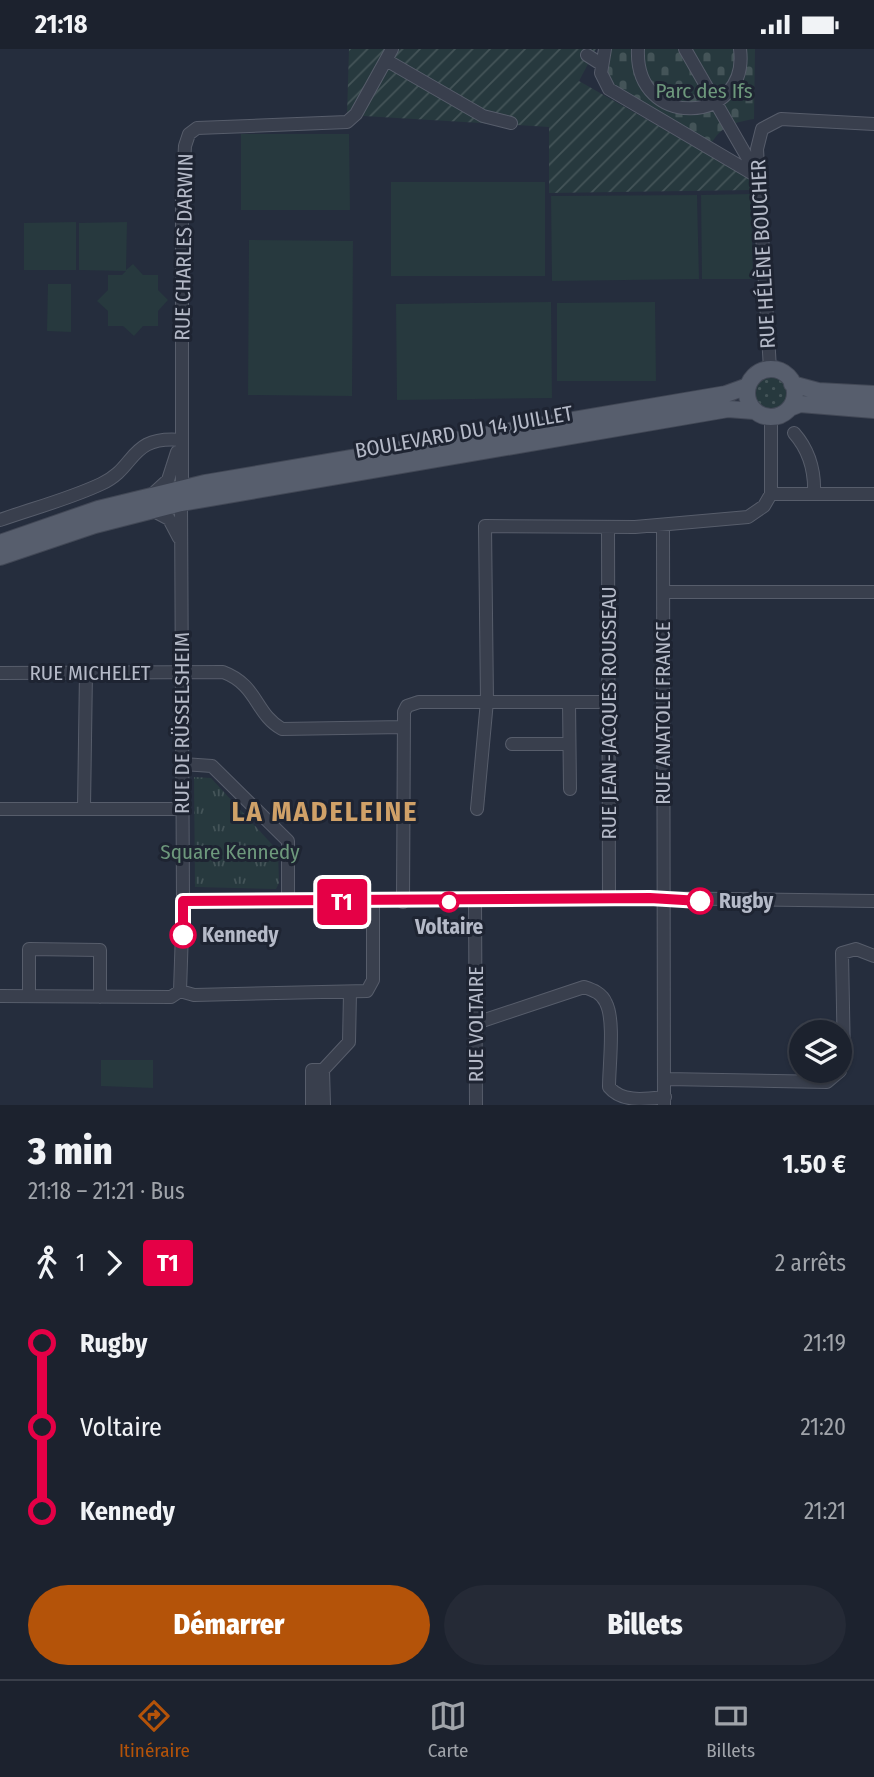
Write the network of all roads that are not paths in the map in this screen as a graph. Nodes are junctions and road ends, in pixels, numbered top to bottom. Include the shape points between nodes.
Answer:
1 (605, 49) edge
2 (638, 49) edge
3 (685, 49) edge
4 (740, 49) edge
5 (389, 54) edge
6 (587, 55) dead end
7 (601, 64) junction
8 (715, 102) junction
9 (511, 123) dead end
10 (874, 124) edge
11 (759, 177) junction
12 (770, 369) junction
13 (792, 384) junction
14 (748, 386) junction
15 (874, 394) edge
16 (790, 408) junction
17 (874, 410) edge
18 (754, 411) junction
19 (771, 417) junction
20 (794, 433) dead end
21 (181, 443) junction
22 (771, 494) junction
23 (814, 494) junction
24 (874, 494) edge
25 (186, 497) junction
26 (152, 503) junction
27 (0, 520) edge
28 (663, 526) junction
29 (608, 527) junction
30 (177, 534) junction
31 (0, 543) edge
32 (0, 557) edge
33 (664, 592) junction
34 (874, 592) edge
35 (86, 672) junction
36 (0, 673) edge
37 (180, 673) junction
38 (487, 701) junction
39 (569, 702) junction
40 (610, 702) junction
41 (404, 727) junction
42 (512, 744) dead end
43 (569, 744) junction
44 (183, 764) junction
45 (570, 789) dead end
46 (84, 808) junction
47 (0, 809) edge
48 (182, 809) junction
49 (477, 809) dead end
50 (609, 899) junction
51 (475, 900) junction
52 (183, 901) junction
53 (288, 901) junction
54 (663, 901) junction
55 (874, 901) edge
56 (373, 902) junction
57 (403, 902) junction
58 (874, 956) edge
59 (180, 991) junction
60 (351, 993) junction
61 (0, 996) edge
62 (29, 996) junction
63 (100, 997) junction
64 (843, 1020) edge
65 (476, 1023) junction
66 (323, 1070) junction
67 (666, 1079) junction
68 (789, 1081) edge
69 (665, 1101) edge
70 (312, 1105) edge
71 (324, 1105) edge
72 (476, 1105) edge

1 - 7 street
2 - 8 street via 639,72 660,100 681,108
3 - 8 street
4 - 8 street via 740,71
5 - 9 street via 483,116
5 - 21 street, RUE CHARLES DARWIN via 347,122 197,128 189,134 183,200
6 - 7 street
7 - 11 street via 604,82 616,95
8 - 11 street
10 - 11 street, RUE HÉLÈNE BOUCHER via 781,119 770,123 762,129 757,149
11 - 12 street, RUE HÉLÈNE BOUCHER
12 - 13 main road via 781,370
12 - 14 main road, BOULEVARD DU 14 JUILLET via 757,373
13 - 15 main road via 818,391
13 - 16 main road
14 - 18 main road
14 - 25 main road, BOULEVARD DU 14 JUILLET via 726,394
16 - 17 main road via 800,404
16 - 19 main road
18 - 19 main road, BOULEVARD DU 14 JUILLET
18 - 25 main road, BOULEVARD DU 14 JUILLET via 728,409
19 - 22 street
20 - 23 street via 806,446
21 - 25 street, RUE DE RÜSSELSHEIM
21 - 26 street via 165,485
21 - 27 street via 165,438 147,443 105,483
22 - 23 street
22 - 28 street via 764,506 748,517
23 - 24 street
25 - 26 main road, BOULEVARD DU 14 JUILLET
25 - 30 street, RUE DE RÜSSELSHEIM
26 - 30 street
26 - 31 main road, BOULEVARD DU 14 JUILLET via 98,509
26 - 32 main road, BOULEVARD DU 14 JUILLET
28 - 29 street
28 - 33 street, RUE ANATOLE FRANCE
29 - 38 street via 485,526
29 - 40 street, RUE JEAN-JACQUES ROUSSEAU
30 - 37 street, RUE DE RÜSSELSHEIM
33 - 34 street
33 - 54 street, RUE ANATOLE FRANCE
35 - 36 street, RUE MICHELET
35 - 37 street, RUE MICHELET
35 - 46 street
37 - 41 street, RUE MICHELET via 234,676 251,691 269,722 282,729
37 - 44 street, RUE DE RÜSSELSHEIM
38 - 39 street
38 - 41 street via 413,702 404,712
38 - 49 street
39 - 40 street
39 - 43 street
40 - 50 street, RUE JEAN-JACQUES ROUSSEAU
41 - 57 street
42 - 43 street
43 - 45 street
44 - 48 street, RUE DE RÜSSELSHEIM
44 - 53 street via 212,766 282,833 289,849
46 - 47 street
46 - 48 street
48 - 52 street, RUE DE RÜSSELSHEIM
50 - 51 street
50 - 54 street
51 - 57 street
51 - 65 street, RUE VOLTAIRE
52 - 53 street
52 - 59 street, RUE DE RÜSSELSHEIM
53 - 56 street
54 - 55 street
54 - 67 street, RUE ANATOLE FRANCE
56 - 57 street
56 - 60 street via 373,980 367,991
58 - 64 street via 856,949 842,953
59 - 60 street via 194,995
59 - 63 street via 171,997
60 - 66 street via 349,1042
61 - 62 street
62 - 63 street
62 - 63 street via 29,949 100,950
65 - 69 street via 584,987 597,992 609,1015 609,1087 623,1098
65 - 72 street, RUE VOLTAIRE
66 - 70 street via 312,1070
66 - 71 street
67 - 68 street
67 - 69 street, RUE ANATOLE FRANCE

